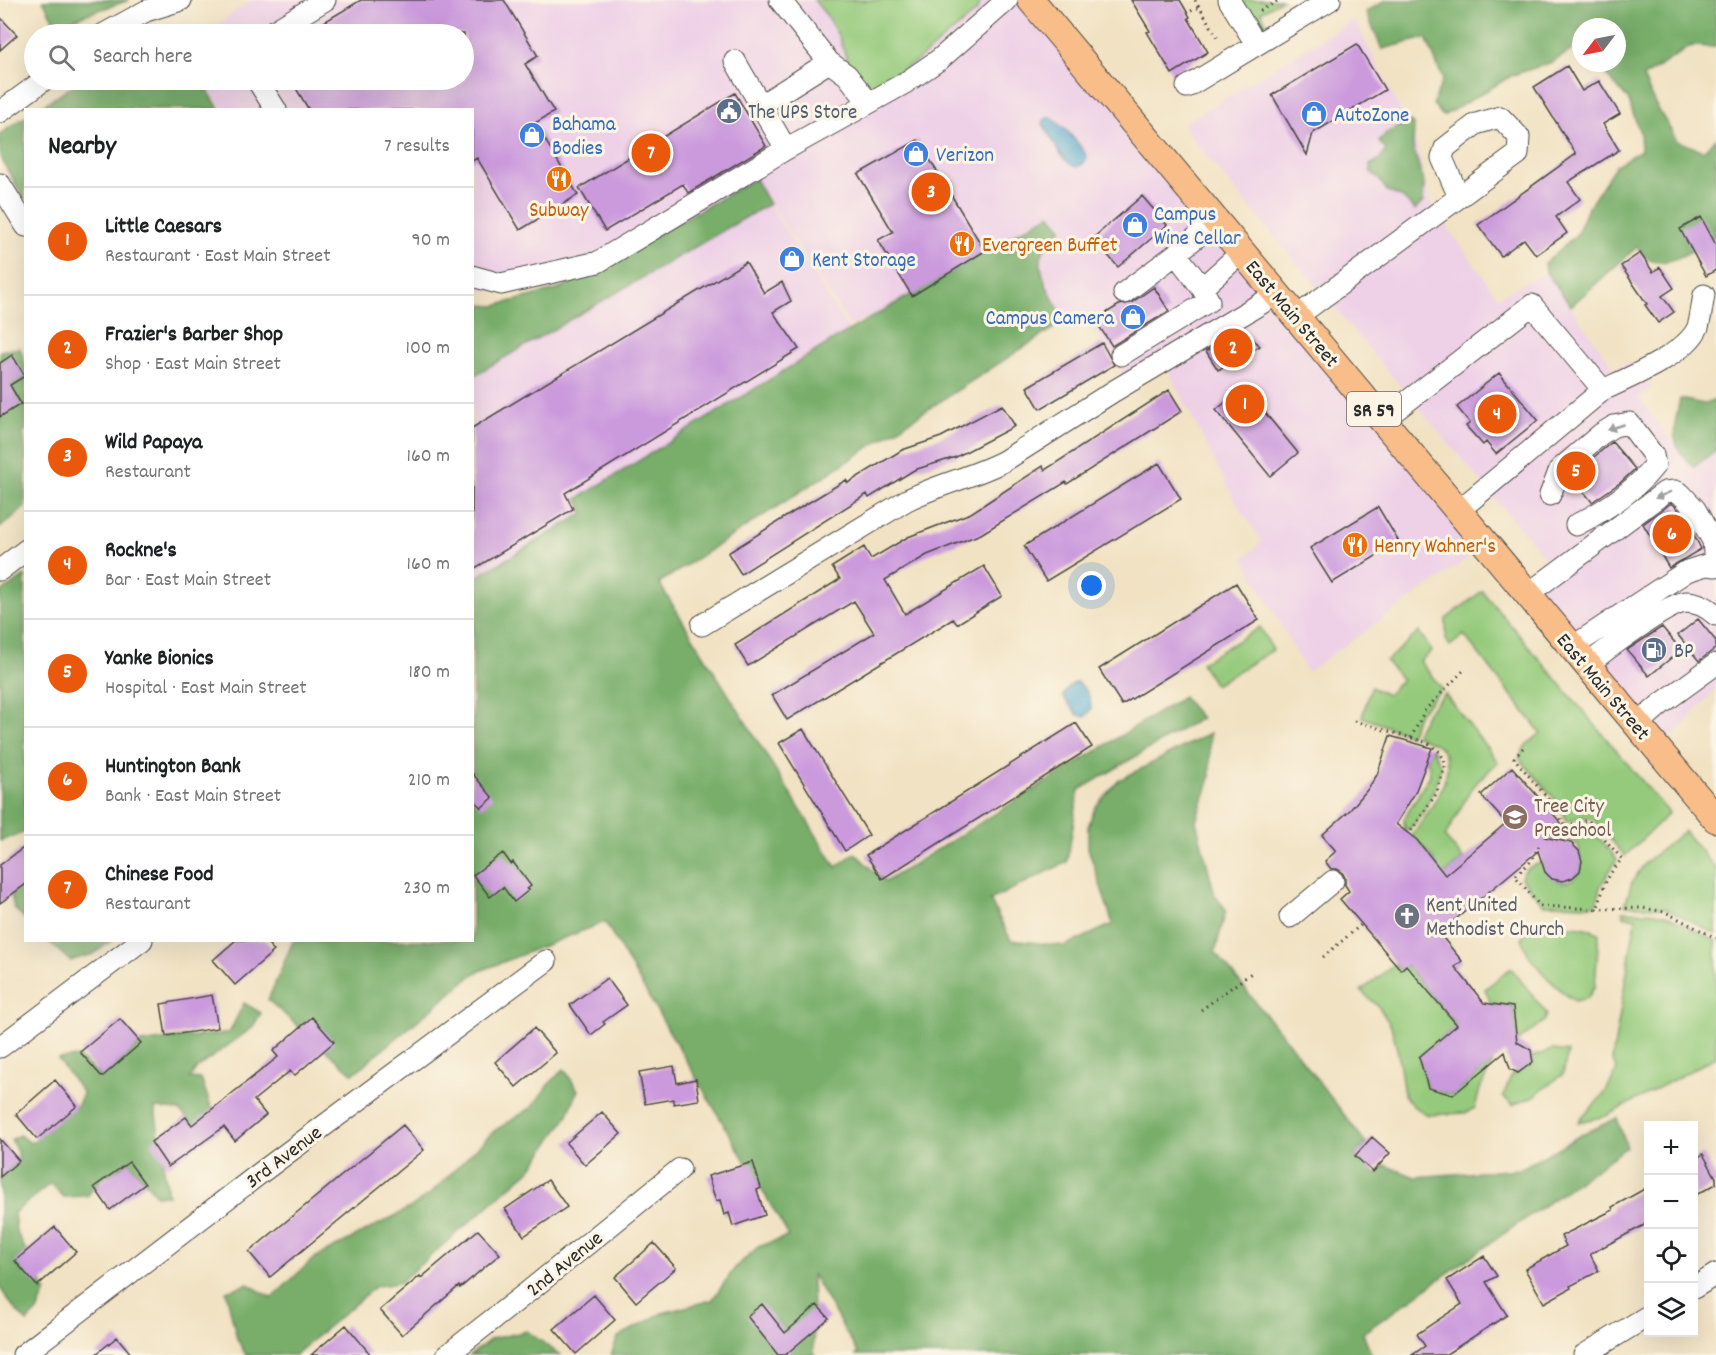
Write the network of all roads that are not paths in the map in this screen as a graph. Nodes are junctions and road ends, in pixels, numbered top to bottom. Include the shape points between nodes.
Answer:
1 (181, 0) edge
2 (325, 0) edge
3 (780, 0) edge
4 (1007, 0) edge
5 (1031, 0) edge
6 (1229, 0) edge
7 (1330, 0) edge
8 (123, 24) edge
9 (285, 24) edge
10 (1256, 44) junction
11 (735, 61) dead end
12 (829, 62) junction
13 (1187, 87) dead end
14 (30, 90) edge
15 (263, 90) edge
16 (869, 103) junction
17 (761, 105) junction
18 (275, 108) edge
19 (0, 112) edge
20 (786, 148) junction
21 (0, 184) edge
22 (1459, 197) dead end
23 (1216, 221) junction
24 (24, 223) edge
25 (1242, 252) junction
26 (1176, 254) junction
27 (474, 277) edge
28 (1202, 288) junction
29 (1124, 293) dead end
30 (1277, 294) junction
31 (1704, 295) dead end
32 (1296, 317) junction
33 (1121, 355) dead end
34 (1603, 390) junction
35 (1383, 420) junction
36 (1550, 495) dead end
37 (1458, 511) junction
38 (1576, 525) dead end
39 (24, 552) edge
40 (1715, 565) edge
41 (0, 570) edge
42 (1528, 594) junction
43 (1716, 615) edge
44 (702, 625) dead end
45 (1580, 656) junction
46 (1716, 664) edge
47 (1637, 725) junction
48 (1716, 819) edge
49 (1333, 881) dead end
50 (1290, 917) dead end
51 (139, 942) edge
52 (546, 961) dead end
53 (0, 1047) edge
54 (680, 1169) dead end
55 (1716, 1274) edge
56 (1698, 1285) edge
57 (1644, 1318) edge
58 (23, 1355) edge
59 (447, 1355) edge
60 (1584, 1355) edge

1 - 8 street
2 - 9 street
3 - 12 street
4 - 16 street via 940,59
5 - 23 main road, East Main Street / SR 59
6 - 10 street
7 - 10 street
10 - 13 street
11 - 17 street
12 - 16 street via 847,75
12 - 17 street
14 - 19 street
15 - 18 street
16 - 20 street
17 - 20 street
20 - 27 street via 598,262 501,284
21 - 24 street
22 - 32 street
23 - 25 main road, East Main Street / SR 59
23 - 26 street
25 - 28 street
25 - 30 main road, East Main Street / SR 59
26 - 28 street
26 - 29 street
28 - 33 street via 1209,301
30 - 32 main road, East Main Street / SR 59
30 - 44 street via 1032,445 988,469 907,500
31 - 34 street via 1698,327 1690,340 1649,368
32 - 35 main road, East Main Street / SR 59
34 - 35 street via 1532,305
34 - 37 street
35 - 37 main road, East Main Street / SR 59
38 -> 36 street via 1645,478 1654,465 1653,455 1629,423 1601,434 1560,469
37 - 42 main road, East Main Street / SR 59
39 - 41 street
40 -> 42 street via 1713,541 1695,509 1681,494 1665,492
40 - 45 street via 1687,571
42 - 45 main road, East Main Street / SR 59
43 - 45 street via 1684,602 1612,645
45 - 47 main road, East Main Street / SR 59
46 - 47 street
47 - 48 main road, East Main Street / SR 59
49 - 50 street
51 - 53 street
52 - 58 street, 3rd Avenue
54 - 59 street, 2nd Avenue
55 - 56 street
57 - 60 street

